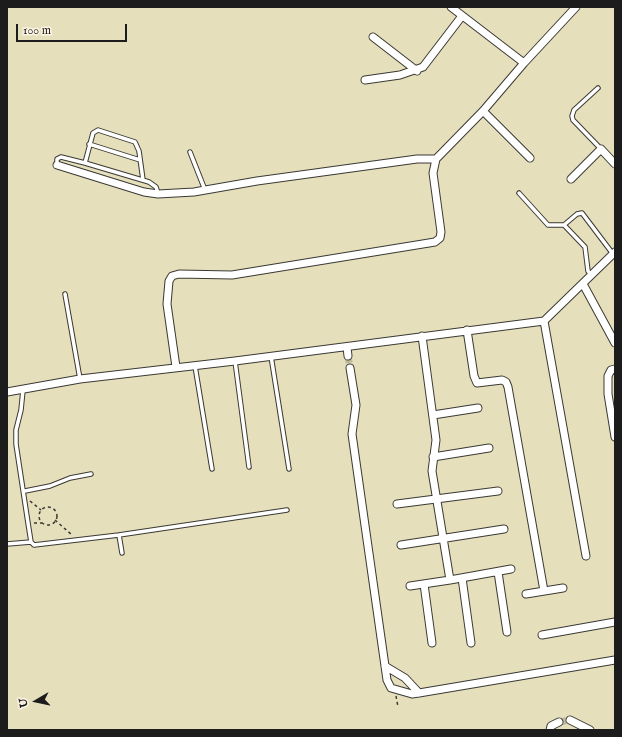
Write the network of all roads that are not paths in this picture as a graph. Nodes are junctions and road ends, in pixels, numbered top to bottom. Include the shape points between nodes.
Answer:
1 (451, 7) edge
2 (575, 7) edge
3 (462, 16) junction
4 (373, 37) dead end
5 (524, 63) junction
6 (417, 71) junction
7 (365, 80) dead end
8 (598, 88) dead end
9 (483, 111) junction
10 (89, 144) junction
11 (601, 148) junction
12 (190, 152) dead end
13 (530, 158) dead end
14 (436, 159) junction
15 (140, 160) junction
16 (85, 163) junction
17 (615, 164) edge
18 (57, 165) joint
19 (572, 179) dead end
20 (143, 180) junction
21 (205, 190) junction
22 (519, 193) dead end
23 (158, 194) junction
24 (564, 225) junction
25 (614, 253) edge
26 (592, 276) junction
27 (583, 284) junction
28 (65, 294) dead end
29 (544, 321) junction
30 (467, 330) junction
31 (422, 336) junction
32 (615, 343) edge
33 (346, 346) junction
34 (271, 356) junction
35 (348, 356) tunnel mouth
36 (235, 361) junction
37 (195, 366) junction
38 (176, 367) junction
39 (350, 368) tunnel mouth
40 (615, 369) edge
41 (80, 379) junction
42 (24, 390) junction
43 (7, 392) edge
44 (478, 408) dead end
45 (433, 415) junction
46 (615, 437) edge
47 (489, 448) dead end
48 (433, 457) junction
49 (249, 467) dead end
50 (289, 469) dead end
51 (212, 470) dead end
52 (91, 474) dead end
53 (25, 491) junction
54 (498, 491) dead end
55 (436, 499) junction
56 (397, 504) dead end
57 (287, 510) dead end
58 (504, 529) dead end
59 (118, 536) junction
60 (443, 540) junction
61 (31, 542) junction
62 (7, 544) edge
63 (401, 545) dead end
64 (122, 554) dead end
65 (586, 556) dead end
66 (511, 569) dead end
67 (498, 572) junction
68 (462, 578) junction
69 (450, 580) junction
70 (424, 584) junction
71 (410, 586) dead end
72 (563, 588) dead end
73 (544, 591) junction
74 (526, 594) dead end
75 (615, 622) edge
76 (507, 632) dead end
77 (542, 635) dead end
78 (471, 642) dead end
79 (432, 643) dead end
80 (615, 660) edge
81 (385, 666) junction
82 (419, 693) junction
83 (570, 720) tunnel mouth
84 (559, 722) tunnel mouth
85 (550, 730) edge
86 (590, 730) edge

1 - 3 street
2 - 5 street
3 - 5 street
3 - 6 street via 423,68
4 - 6 street
5 - 9 street
6 - 7 street
8 - 11 lane via 574,110 572,116
9 - 13 street
9 - 14 street
10 - 15 lane
10 - 15 lane via 93,133 98,130 135,142
10 - 16 lane
11 - 17 street
11 - 19 street
12 - 21 lane
14 - 21 street via 410,160
14 - 38 street via 433,173 441,232 440,238 435,242 232,275 172,276 168,287 167,304
15 - 20 lane
16 - 18 lane via 61,157 57,159
16 - 20 lane
18 - 23 street
20 - 23 lane via 154,184
21 - 23 street
22 - 24 lane via 548,225
24 - 25 lane via 582,213
24 - 26 lane via 585,248 588,271
25 - 26 street
26 - 27 street
27 - 29 street
27 - 32 street
28 - 41 lane
29 - 30 street
29 - 65 street
30 - 31 street
30 - 73 street via 477,383 502,380 508,388
31 - 33 street
31 - 45 street
33 - 34 street
33 - 35 street
34 - 36 street
34 - 50 lane
36 - 37 street
36 - 49 lane
37 - 38 street
37 - 51 lane
38 - 41 street
39 - 81 street via 356,404 352,434
40 - 46 street via 611,370 608,376 608,394
41 - 42 street
42 - 43 street
42 - 53 lane via 16,430 16,444
44 - 45 street
45 - 48 street via 436,446
47 - 48 street
48 - 55 street
52 - 53 lane
53 - 61 lane
54 - 55 street
55 - 56 street
55 - 60 street
57 - 59 lane
58 - 60 street
59 - 61 lane via 34,545
59 - 64 lane
60 - 63 street
60 - 69 street
61 - 62 lane
66 - 67 street
67 - 68 street
67 - 76 street
68 - 69 street
68 - 78 street
69 - 70 street
70 - 71 street
70 - 79 street
72 - 73 street
73 - 74 street
75 - 77 street
80 - 82 street
81 - 82 street via 405,678
81 - 82 street via 391,688 412,694
83 - 86 street
84 - 85 street via 551,726

